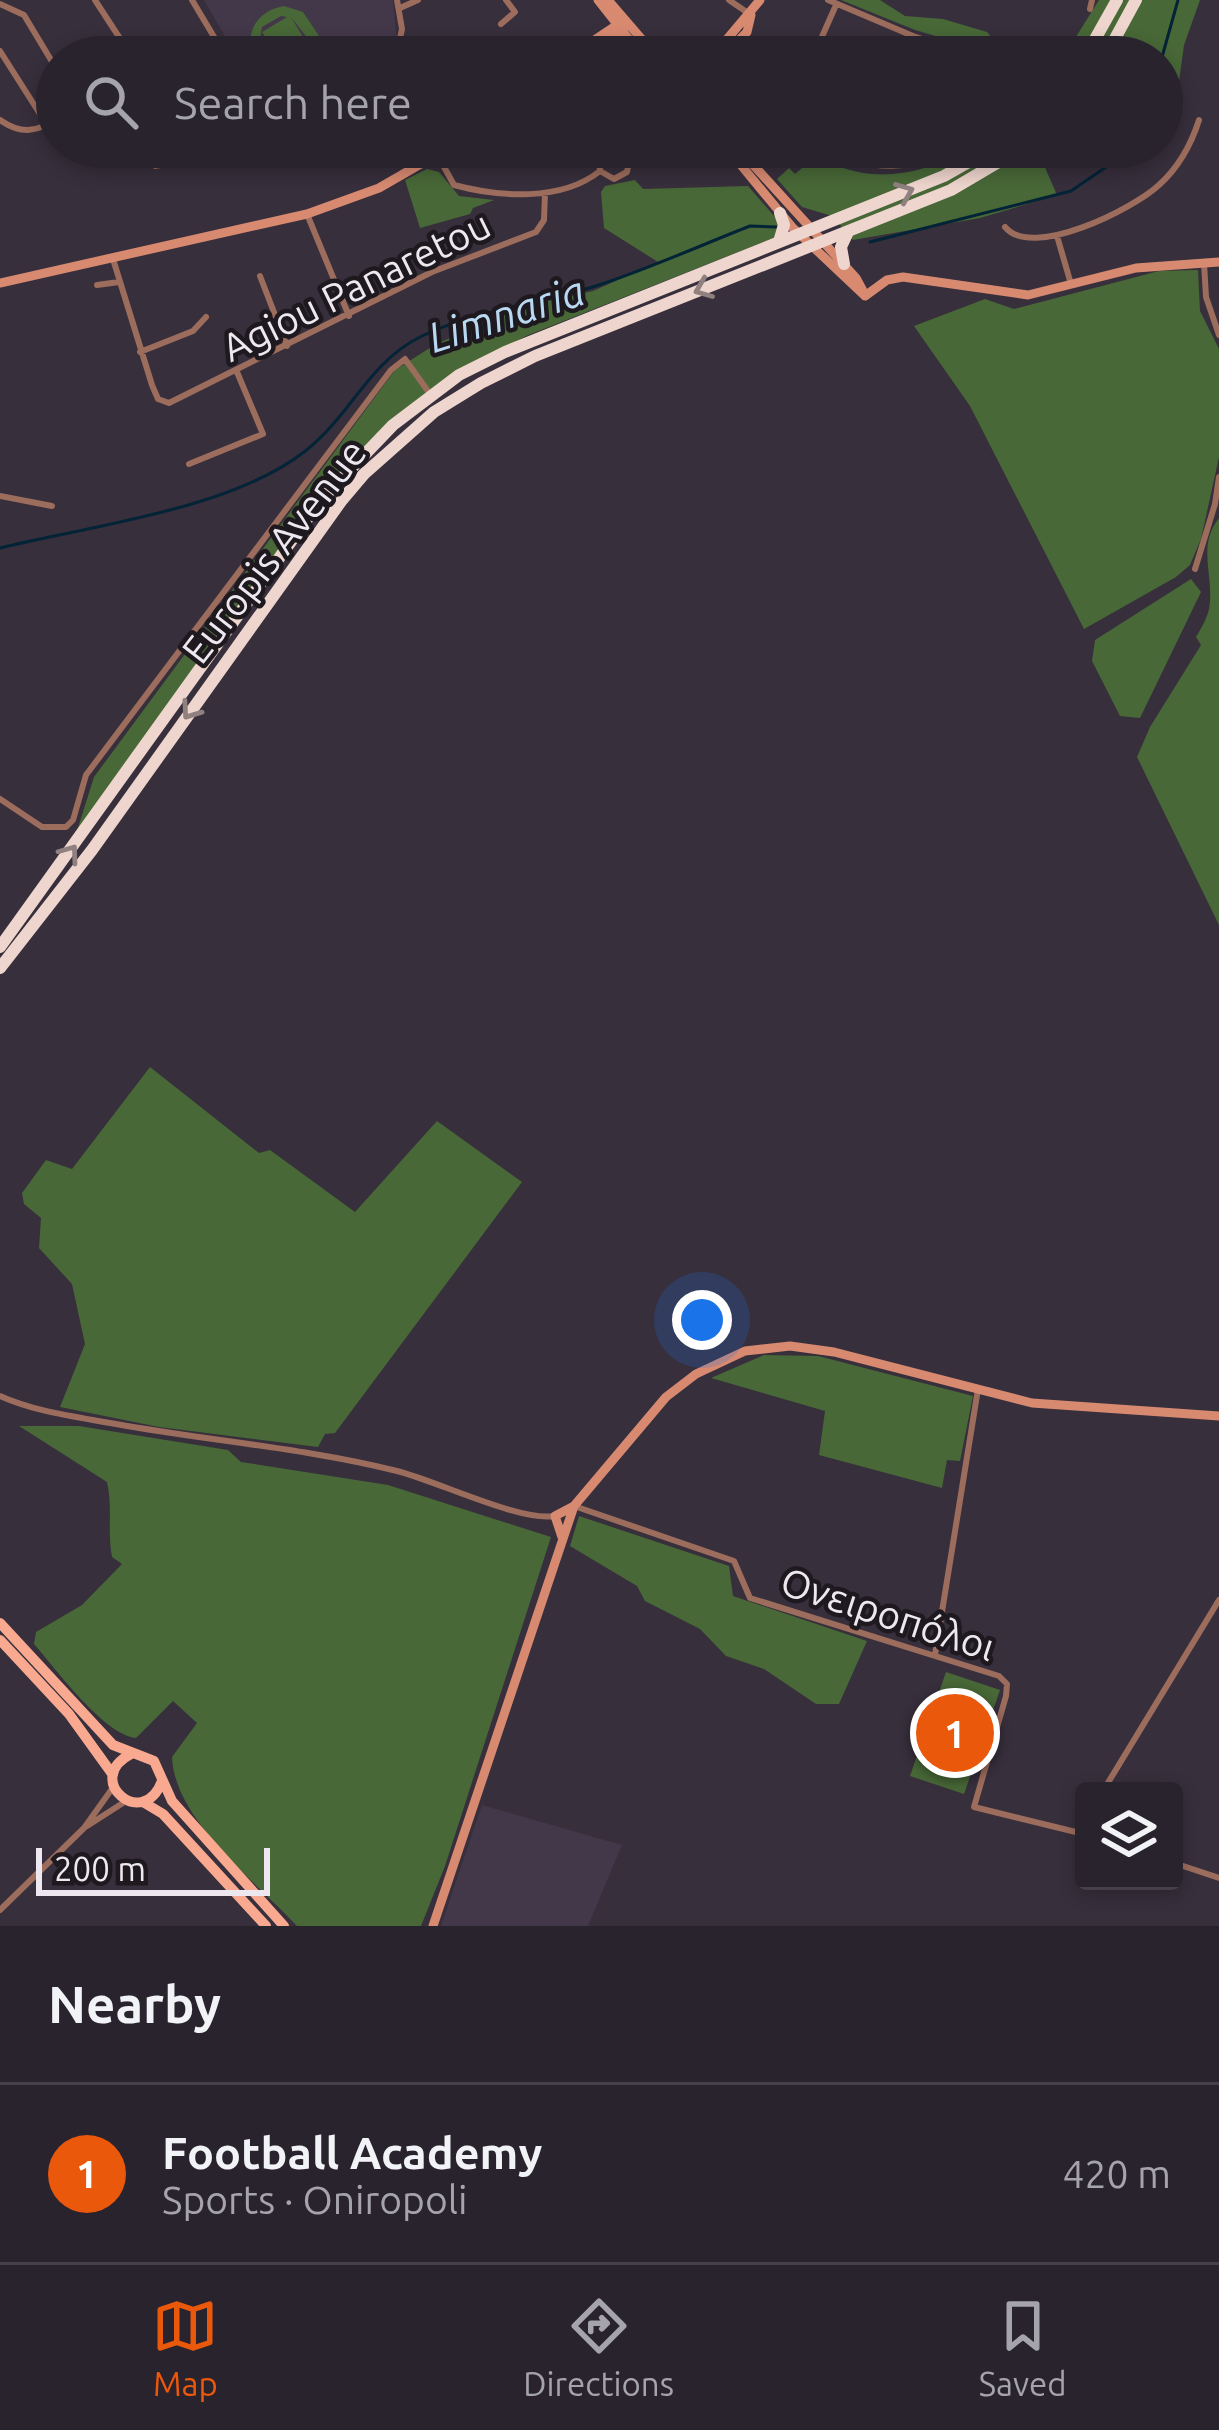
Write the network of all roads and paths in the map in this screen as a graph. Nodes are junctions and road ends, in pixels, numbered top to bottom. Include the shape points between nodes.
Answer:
1 (95, 0) edge
2 (192, 0) edge
3 (418, 0) edge
4 (506, 0) edge
5 (730, 0) edge
6 (760, 0) edge
7 (1118, 0) edge
8 (1136, 0) edge
9 (832, 2) edge
10 (604, 3) edge
11 (0, 4) edge
12 (399, 4) edge
13 (752, 15) junction
14 (501, 24) dead end
15 (622, 26) junction
16 (37, 36) edge
17 (118, 36) edge
18 (213, 36) edge
19 (400, 36) edge
20 (598, 36) edge
21 (603, 36) edge
22 (609, 36) edge
23 (629, 36) edge
24 (633, 36) edge
25 (732, 36) edge
26 (743, 36) edge
27 (820, 36) edge
28 (913, 36) edge
29 (1097, 36) edge
30 (1116, 36) edge
31 (0, 51) edge
32 (36, 108) edge
33 (0, 120) edge
34 (1199, 120) dead end
35 (36, 129) edge
36 (1183, 154) edge
37 (416, 168) edge
38 (445, 168) edge
39 (600, 168) edge
40 (629, 168) edge
41 (743, 168) edge
42 (753, 168) edge
43 (958, 168) edge
44 (988, 168) edge
45 (1174, 168) edge
46 (600, 171) junction
47 (545, 193) junction
48 (780, 213) junction
49 (308, 214) junction
50 (1005, 227) dead end
51 (854, 228) junction
52 (806, 232) junction
53 (1057, 235) junction
54 (779, 242) junction
55 (817, 244) junction
56 (112, 260) junction
57 (1204, 262) junction
58 (1219, 262) edge
59 (844, 264) junction
60 (260, 275) dead end
61 (119, 282) junction
62 (0, 284) edge
63 (1071, 284) junction
64 (97, 285) dead end
65 (865, 296) junction
66 (206, 316) dead end
67 (349, 316) junction
68 (1219, 335) edge
69 (287, 346) junction
70 (140, 352) junction
71 (237, 373) junction
72 (430, 394) junction
73 (188, 464) dead end
74 (1219, 477) edge
75 (0, 496) edge
76 (52, 506) dead end
77 (1196, 569) dead end
78 (0, 799) edge
79 (0, 947) edge
80 (0, 968) edge
81 (978, 1389) junction
82 (0, 1396) edge
83 (1219, 1416) edge
84 (574, 1507) junction
85 (555, 1516) junction
86 (563, 1538) junction
87 (1219, 1600) edge
88 (0, 1623) edge
89 (0, 1640) edge
90 (935, 1655) junction
91 (131, 1754) junction
92 (113, 1780) junction
93 (162, 1781) junction
94 (1108, 1782) edge
95 (128, 1801) junction
96 (143, 1802) junction
97 (84, 1828) junction
98 (1075, 1832) edge
99 (1183, 1866) edge
100 (1219, 1878) edge
101 (0, 1910) edge
102 (266, 1926) edge
103 (284, 1926) edge
104 (433, 1926) edge

1 - 17 street
2 - 18 street
3 - 12 street
4 - 14 street via 515,12
5 - 13 street
6 - 13 main road
7 - 29 highway
8 - 30 highway
9 - 27 street
9 - 28 street
10 - 15 main road
10 - 20 main road
11 - 16 street via 24,15
12 - 19 street
13 - 25 main road
13 - 26 main road
15 - 21 main road
15 - 22 main road
15 - 23 main road
15 - 24 main road
31 - 32 street
33 - 35 street via 13,130
34 - 36 street
37 - 49 main road
38 - 47 street via 454,185 483,193
39 - 46 street
40 - 46 street via 614,179
41 - 48 main road
42 - 52 main road
52 -> 43 highway, Europis Avenue
44 - 51 highway, Europis Avenue
45 - 53 street via 1120,212
46 - 47 street
47 - 67 street, Agiou Panaretou via 536,232
48 - 52 main road
48 - 54 highway
49 - 56 main road
49 - 67 street
50 - 53 street via 1022,240
51 - 55 highway, Europis Avenue
51 - 59 highway via 843,239
52 - 54 highway, Europis Avenue
52 - 55 main road
53 - 63 street
54 - 72 highway, Europis Avenue via 505,352
55 - 59 main road
55 - 65 main road
55 -> 80 highway, Europis Avenue via 535,356 434,412 394,446 319,530
56 - 61 street
56 - 62 main road
57 - 58 main road
57 - 63 main road
57 - 68 street
59 - 65 main road
60 - 69 street
61 - 64 street
61 - 70 street
63 - 65 main road via 1018,296 903,277
66 - 70 street via 193,331
67 - 69 street, Agiou Panaretou
69 - 71 street, Agiou Panaretou
70 - 71 street, Agiou Panaretou via 162,402
71 - 73 street via 263,434
72 - 78 street via 405,359 392,370 86,775 66,827 42,827
79 -> 72 highway, Europis Avenue via 320,501
74 - 77 street
75 - 76 street
81 - 83 main road via 1062,1407
81 - 84 main road via 812,1348 745,1351 666,1397
81 - 90 street
82 - 85 street via 78,1418 340,1456 535,1517
84 - 85 main road
84 - 86 main road
84 - 90 street, Ονειροπόλοι via 734,1561 750,1598
85 - 86 main road
86 - 104 main road
87 - 94 street
88 - 91 main road via 108,1741
89 - 92 main road via 69,1714
90 - 98 street, Ονειροπόλοι via 1007,1684 974,1807
91 - 92 main road
91 - 93 main road via 151,1758
92 - 95 main road
92 - 97 street
93 - 96 main road
93 - 103 main road via 211,1849
95 - 96 main road
95 - 97 street
96 - 102 main road via 164,1814
97 - 101 street
99 - 100 street

